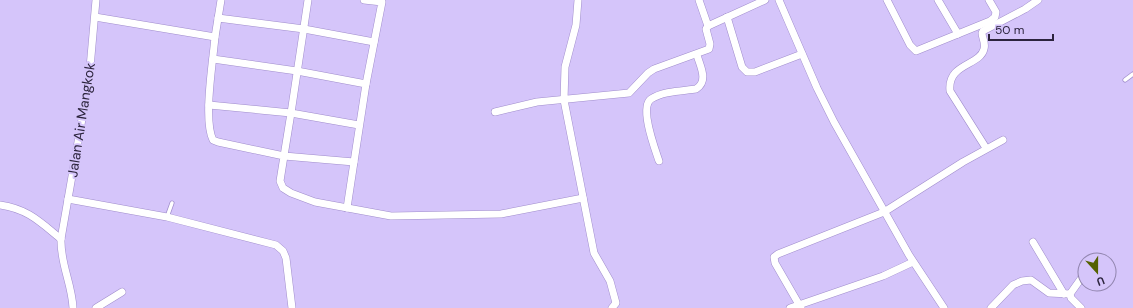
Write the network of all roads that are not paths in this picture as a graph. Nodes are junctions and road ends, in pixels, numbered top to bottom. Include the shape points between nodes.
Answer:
1 (96, 0) edge
2 (221, 0) edge
3 (308, 0) edge
4 (364, 0) edge
5 (578, 0) edge
6 (700, 0) edge
7 (765, 0) edge
8 (779, 0) edge
9 (887, 0) edge
10 (938, 0) edge
11 (989, 0) edge
12 (1038, 0) edge
13 (382, 1) edge
14 (95, 17) junction
15 (727, 17) junction
16 (218, 18) junction
17 (708, 26) junction
18 (304, 29) junction
19 (958, 34) junction
20 (215, 36) junction
21 (374, 42) junction
22 (802, 54) junction
23 (697, 55) junction
24 (213, 59) junction
25 (297, 71) junction
26 (1133, 74) edge
27 (1125, 80) dead end
28 (366, 84) junction
29 (564, 100) junction
30 (209, 105) junction
31 (495, 112) dead end
32 (291, 113) junction
33 (359, 125) junction
34 (1003, 140) dead end
35 (986, 148) junction
36 (284, 156) junction
37 (658, 161) dead end
38 (354, 162) junction
39 (583, 198) junction
40 (68, 199) junction
41 (172, 202) dead end
42 (0, 205) edge
43 (347, 208) junction
44 (884, 212) junction
45 (167, 216) junction
46 (61, 239) junction
47 (1033, 242) dead end
48 (913, 262) junction
49 (1077, 282) edge
50 (122, 292) dead end
51 (1067, 294) junction
52 (800, 306) edge
53 (73, 308) edge
54 (96, 308) edge
55 (292, 308) edge
56 (612, 308) edge
57 (790, 308) edge
58 (944, 308) edge
59 (991, 308) edge
60 (1081, 308) edge

1 - 14 street, Jalan Air Mangkok
2 - 16 street
3 - 18 street
4 - 13 street
5 - 29 street via 576,25 565,67
6 - 17 street
7 - 15 street
8 - 22 street
9 - 19 street via 910,45 916,51
10 - 19 street
11 - 19 street via 996,12 995,17
12 - 35 street via 984,31 984,49 981,54 951,77 950,91
13 - 21 street
14 - 20 street
14 - 40 street, Jalan Air Mangkok via 89,79
15 - 17 street
15 - 22 street via 742,68 747,72 755,72
16 - 18 street
16 - 20 street
17 - 23 street via 706,29 710,47
18 - 21 street
18 - 25 street
20 - 24 street
21 - 28 street
22 - 44 street via 834,122
23 - 29 street via 654,69 629,93
23 - 37 street via 703,75 701,86 658,96 649,100 646,105
24 - 25 street
24 - 30 street
25 - 28 street
25 - 32 street
26 - 27 lane
28 - 33 street
29 - 31 street via 537,102
29 - 39 street
30 - 32 street
30 - 36 street via 210,135 213,140
32 - 33 street
32 - 36 street
33 - 38 street
34 - 35 street
35 - 44 street
36 - 38 street
36 - 43 street via 280,181 283,188 315,202
38 - 43 street
39 - 43 street via 488,214 391,216
39 - 56 street via 594,253 610,280 616,298
40 - 45 street
40 - 46 street, Jalan Air Mangkok
41 - 45 lane
42 - 46 street via 17,208 35,218
44 - 48 street
44 - 52 street via 774,257
45 - 55 street via 276,245 283,250
46 - 53 street, Jalan Air Mangkok via 61,253 73,292
47 - 51 street
48 - 52 street via 883,276
48 - 58 street
49 - 51 street
50 - 54 street
51 - 59 street via 1049,292 1034,282 1022,281 1013,285
51 - 60 street
52 - 57 street

